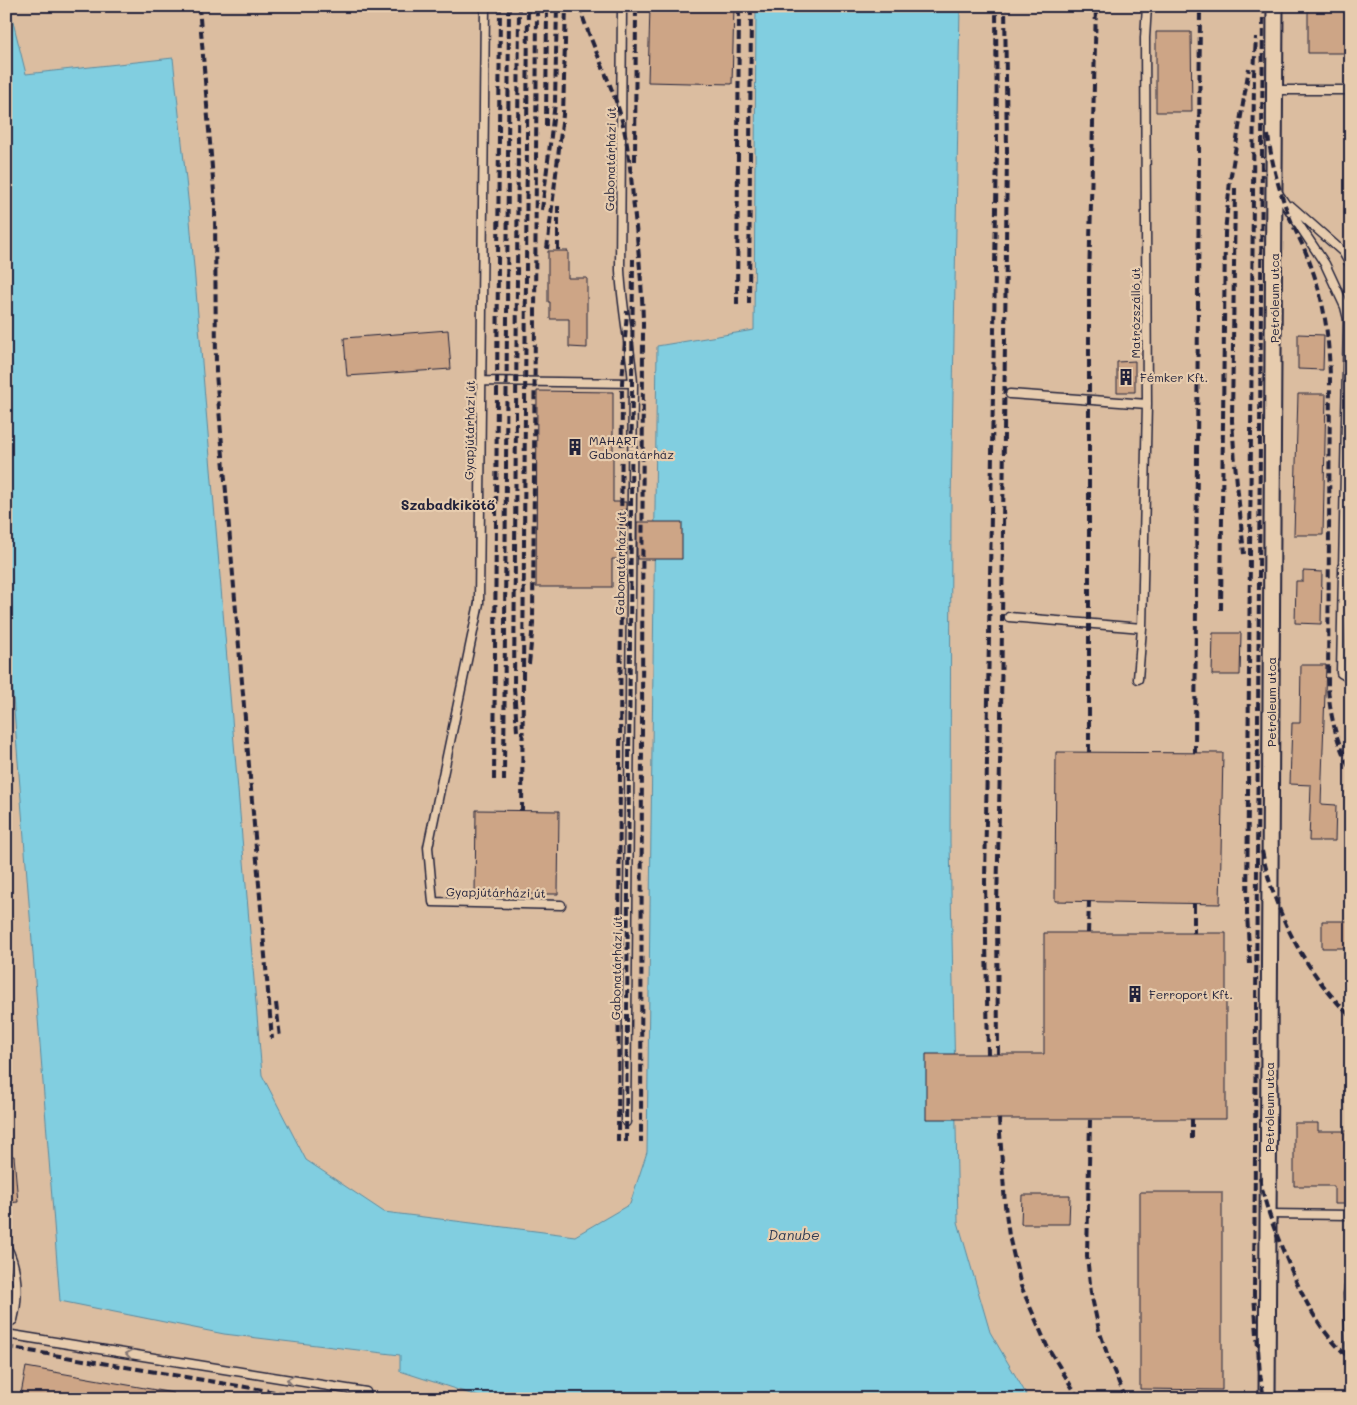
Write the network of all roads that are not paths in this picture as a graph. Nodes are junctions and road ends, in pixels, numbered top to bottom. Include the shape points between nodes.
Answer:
1 (485, 6) edge
2 (622, 6) edge
3 (1147, 6) edge
4 (1275, 6) edge
5 (1276, 90) junction
6 (1351, 90) edge
7 (1279, 194) junction
8 (1351, 266) edge
9 (481, 381) junction
10 (633, 383) junction
11 (1010, 394) dead end
12 (1147, 404) junction
13 (1348, 437) edge
14 (1348, 497) edge
15 (1009, 617) dead end
16 (1142, 628) junction
17 (1342, 651) junction
18 (1351, 652) edge
19 (1351, 678) edge
20 (1138, 679) dead end
21 (560, 905) dead end
22 (626, 1122) dead end
23 (1268, 1214) junction
24 (1351, 1215) edge
25 (6, 1246) edge
26 (1351, 1275) edge
27 (6, 1324) edge
28 (6, 1334) edge
29 (1351, 1371) edge
30 (364, 1399) edge
31 (1267, 1399) edge

1 - 9 lane, Gyapjútárházi út
2 - 10 lane, Gabonatárházi út via 620,270
3 - 12 lane, Matrózszálló út
4 - 5 street, Petróleum utca
5 - 6 lane
5 - 7 street, Petróleum utca
7 - 8 lane via 1343,252
7 - 13 lane via 1324,264 1345,307 1348,320
7 - 23 street, Petróleum utca
9 - 10 lane
9 - 21 lane, Gyapjútárházi út via 479,602 428,847 433,902
10 - 22 lane, Gabonatárházi út
11 - 12 lane
12 - 16 lane, Matrózszálló út
13 - 14 lane
14 - 17 lane
15 - 16 lane
16 - 20 lane, Matrózszálló út
17 - 18 lane
17 - 19 lane via 1342,673
23 - 24 lane
23 - 31 street, Petróleum utca
25 - 27 lane via 13,1258 17,1305 13,1320
26 - 29 lane via 1348,1294
30 -> 28 lane via 366,1392

